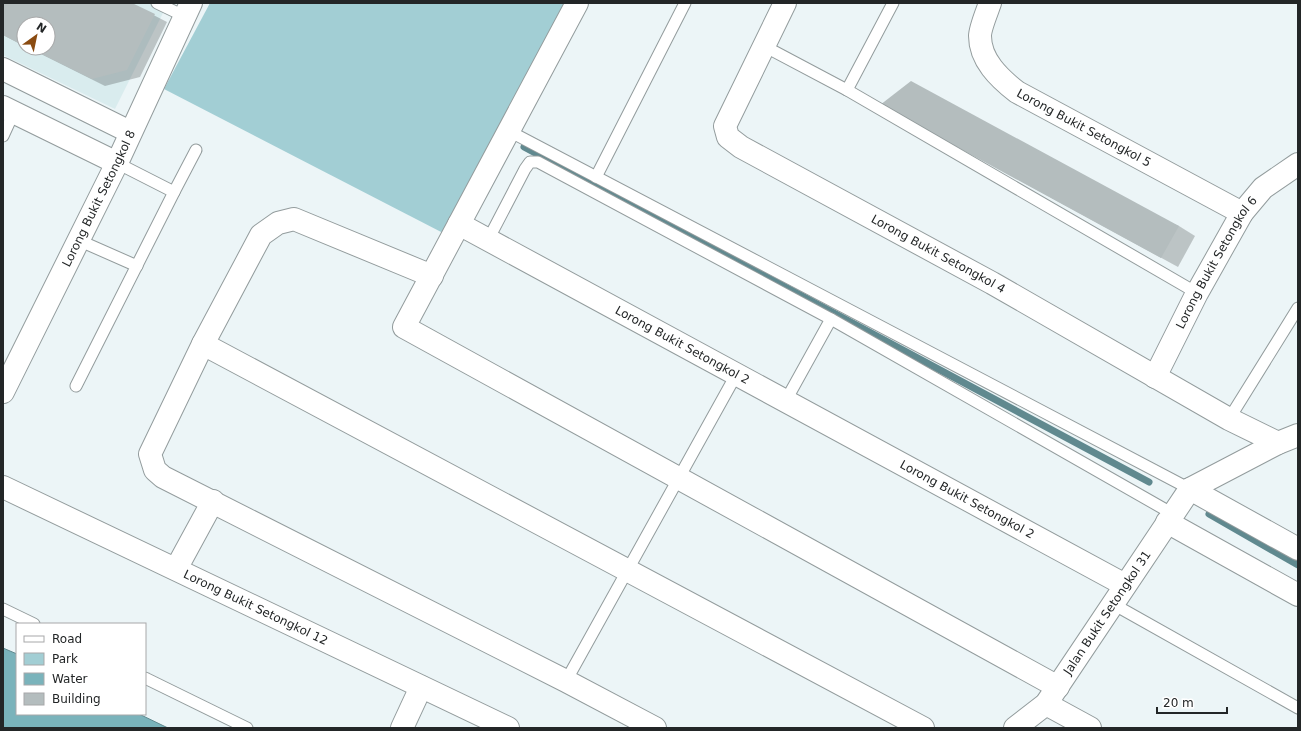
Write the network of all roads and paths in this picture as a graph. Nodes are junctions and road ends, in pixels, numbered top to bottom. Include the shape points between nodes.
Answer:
1 (157, 3) edge
2 (577, 3) edge
3 (685, 3) edge
4 (785, 3) edge
5 (893, 3) edge
6 (990, 3) edge
7 (188, 10) edge
8 (764, 46) junction
9 (3, 69) edge
10 (847, 90) junction
11 (9, 110) edge
12 (509, 131) junction
13 (130, 132) junction
14 (3, 136) edge
15 (196, 150) dead end
16 (116, 163) junction
17 (1298, 164) edge
18 (596, 177) junction
19 (174, 192) junction
20 (1242, 213) junction
21 (459, 224) junction
22 (78, 240) junction
23 (488, 240) junction
24 (137, 266) junction
25 (432, 276) junction
26 (1197, 293) junction
27 (1298, 308) edge
28 (831, 319) junction
29 (203, 344) junction
30 (736, 375) junction
31 (1155, 377) junction
32 (76, 386) dead end
33 (3, 392) edge
34 (786, 402) junction
35 (1229, 419) junction
36 (1298, 435) edge
37 (1278, 443) junction
38 (678, 479) junction
39 (3, 486) edge
40 (1190, 489) junction
41 (213, 501) junction
42 (1170, 518) junction
43 (1298, 549) edge
44 (176, 569) junction
45 (628, 570) junction
46 (1125, 585) junction
47 (1298, 595) edge
48 (1113, 604) junction
49 (3, 609) edge
50 (32, 623) edge
51 (146, 678) edge
52 (566, 681) junction
53 (421, 686) junction
54 (1052, 695) junction
55 (1298, 708) edge
56 (246, 728) edge
57 (402, 728) edge
58 (508, 728) edge
59 (655, 728) edge
60 (923, 728) edge
61 (1015, 728) edge
62 (1090, 728) edge

1 - 7 lane
2 - 12 street
3 - 18 lane
4 - 8 street, Lorong Bukit Setongkol 4
5 - 10 lane
6 - 20 street, Lorong Bukit Setongkol 5 via 980,35 984,57 1003,81 1017,92
7 - 13 street, Lorong Bukit Setongkol 8
8 - 10 lane
8 - 31 street, Lorong Bukit Setongkol 4 via 725,126 728,137 992,283
9 - 13 street
10 - 26 lane
11 - 14 lane
11 - 16 street
12 - 18 lane
12 - 21 street
13 - 16 street, Lorong Bukit Setongkol 8
15 - 19 lane
16 - 19 lane
16 - 22 street, Lorong Bukit Setongkol 8
17 - 20 street, Lorong Bukit Setongkol 6 via 1263,188
18 - 40 lane
19 - 24 lane
20 - 26 street, Lorong Bukit Setongkol 6
21 - 23 street, Lorong Bukit Setongkol 2
21 - 25 street
22 - 24 lane
22 - 33 street, Lorong Bukit Setongkol 8
23 - 28 lane via 525,169 530,162 538,162
23 - 30 street, Lorong Bukit Setongkol 2
24 - 32 lane
25 - 29 street via 294,219 278,223 261,235
25 - 38 street via 404,327
26 - 31 street, Lorong Bukit Setongkol 6
27 - 35 lane
28 - 34 lane
28 - 42 lane
29 - 41 street via 150,454 155,470 163,477
29 - 45 street
30 - 34 street, Lorong Bukit Setongkol 2
30 - 38 lane
31 - 35 street, Lorong Bukit Setongkol 4
34 - 46 street, Lorong Bukit Setongkol 2
35 - 37 street, Lorong Bukit Setongkol 4
36 - 37 street
37 - 40 street
38 - 45 lane
38 - 54 street
39 - 44 street, Lorong Bukit Setongkol 12
40 - 42 street, Jalan Bukit Setongkol 31
40 - 43 street
41 - 44 street
41 - 52 street
42 - 46 street, Jalan Bukit Setongkol 31
42 - 47 street
44 - 53 street, Lorong Bukit Setongkol 12
45 - 52 lane
45 - 60 street
46 - 48 street, Jalan Bukit Setongkol 31
48 - 54 street, Jalan Bukit Setongkol 31
48 - 55 lane
49 - 50 lane
51 - 56 lane
52 - 59 street
53 - 57 street
53 - 58 street, Lorong Bukit Setongkol 12
54 - 61 street, Jalan Bukit Setongkol 31
54 - 62 street

